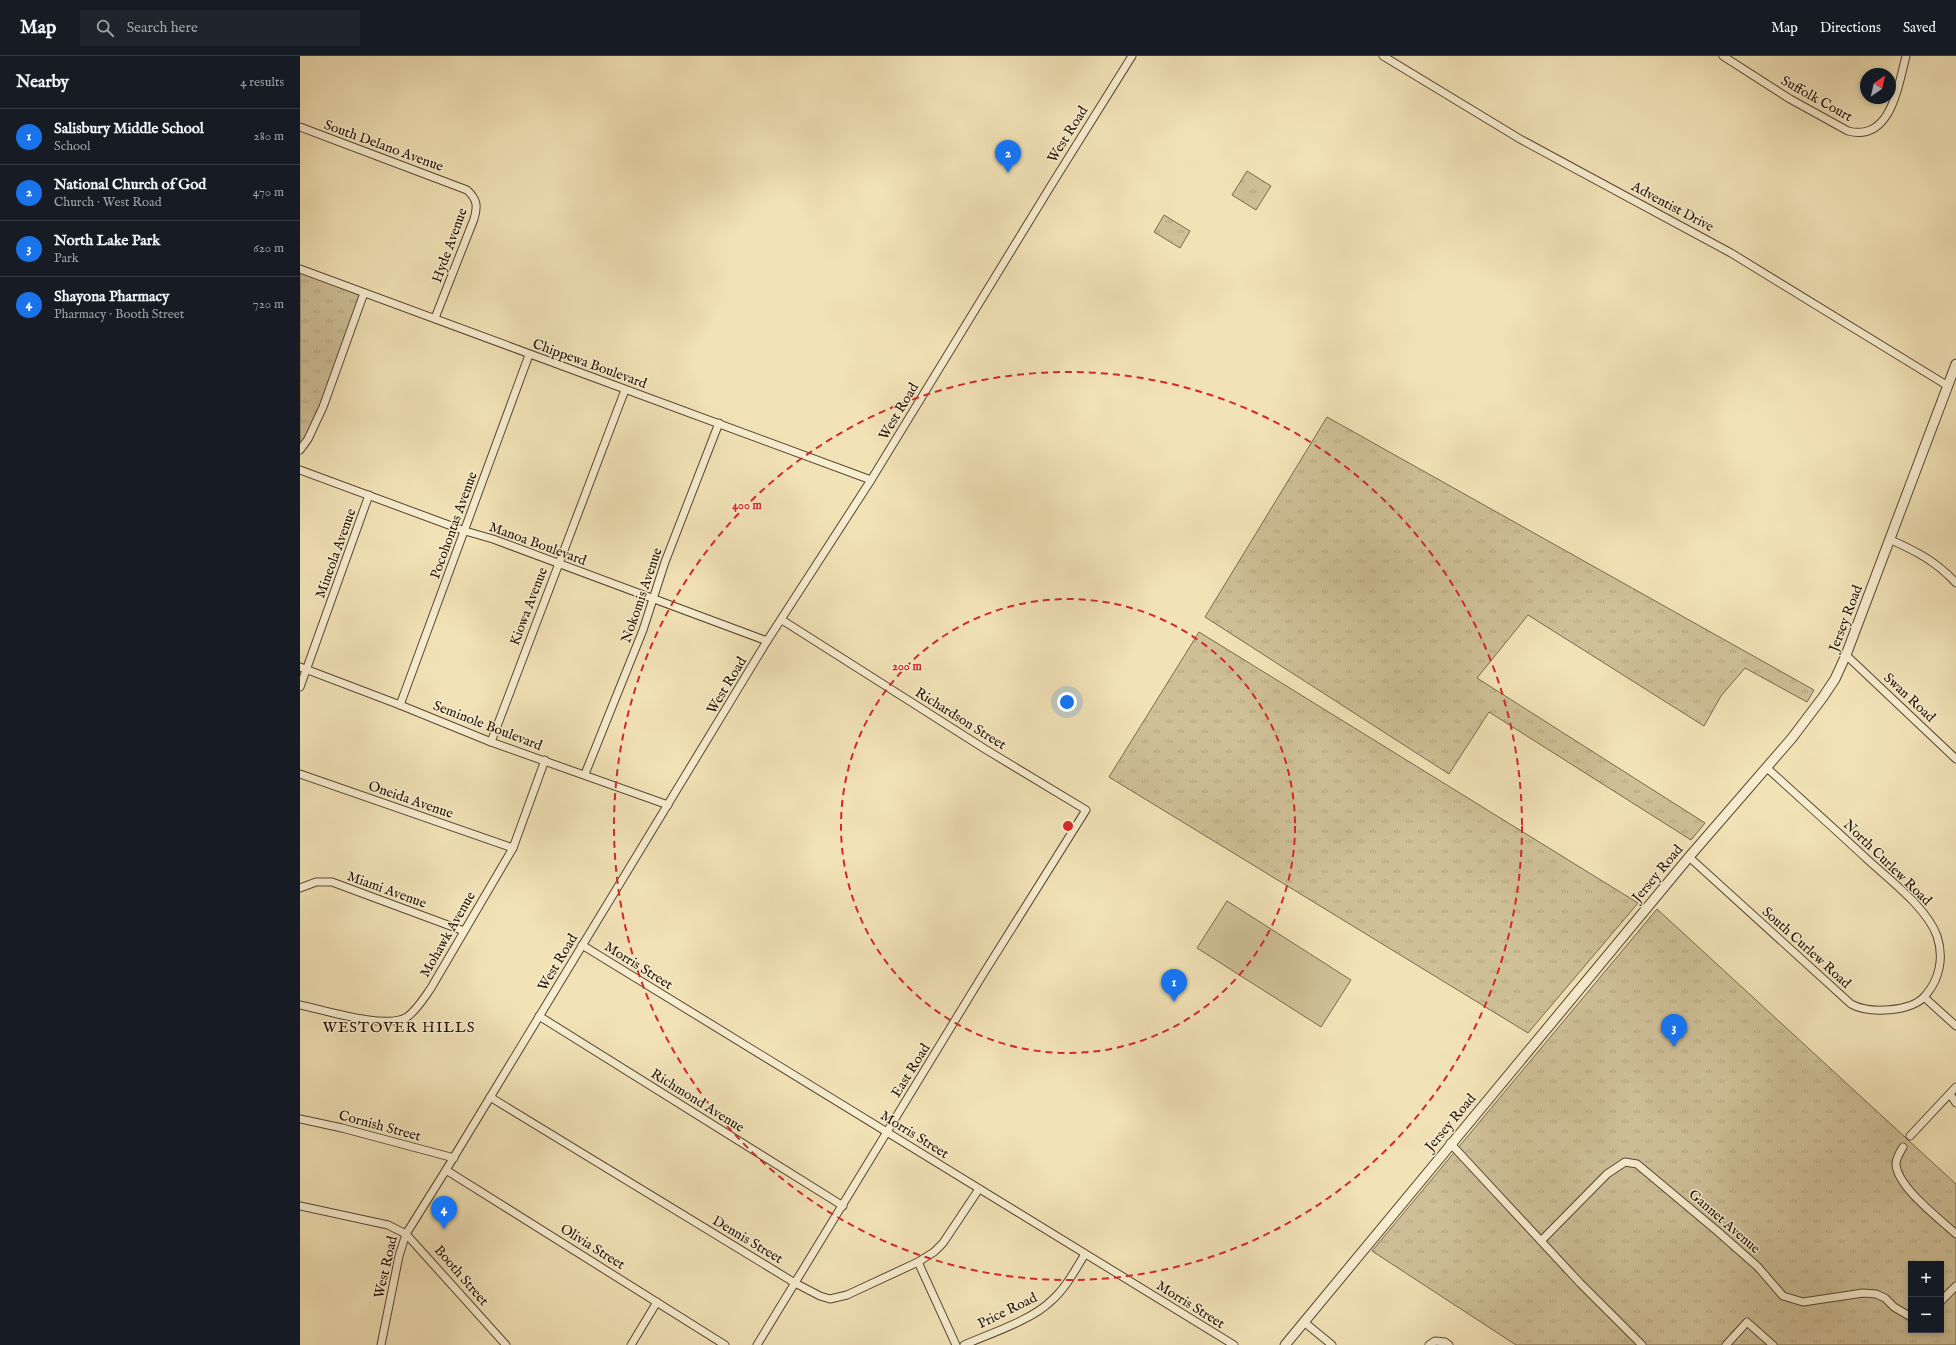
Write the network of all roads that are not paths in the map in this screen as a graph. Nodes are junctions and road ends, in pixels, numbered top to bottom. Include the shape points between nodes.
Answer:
1 (1132, 56) edge
2 (1383, 56) edge
3 (1723, 56) edge
4 (1906, 56) edge
5 (300, 127) edge
6 (459, 187) joint
7 (300, 269) edge
8 (364, 293) junction
9 (435, 318) junction
10 (529, 355) junction
11 (1956, 364) edge
12 (1948, 386) junction
13 (625, 390) junction
14 (719, 423) junction
15 (300, 450) edge
16 (300, 470) edge
17 (871, 480) junction
18 (369, 495) junction
19 (465, 531) junction
20 (1891, 540) junction
21 (558, 564) junction
22 (1956, 583) edge
23 (654, 598) junction
24 (782, 620) junction
25 (768, 641) junction
26 (1846, 655) junction
27 (303, 668) edge
28 (300, 687) edge
29 (400, 704) junction
30 (491, 742) junction
31 (1956, 759) edge
32 (546, 760) junction
33 (1767, 768) junction
34 (300, 774) edge
35 (585, 774) junction
36 (668, 805) junction
37 (1086, 810) joint
38 (513, 848) junction
39 (1689, 857) junction
40 (300, 888) edge
41 (464, 931) junction
42 (582, 945) junction
43 (1924, 997) junction
44 (300, 1005) edge
45 (539, 1016) junction
46 (1956, 1026) edge
47 (1956, 1087) edge
48 (1950, 1094) junction
49 (490, 1097) junction
50 (1956, 1103) edge
51 (300, 1119) edge
52 (887, 1132) junction
53 (1910, 1136) dead end
54 (1450, 1143) junction
55 (1902, 1147) dead end
56 (454, 1158) junction
57 (446, 1170) junction
58 (979, 1189) junction
59 (300, 1206) edge
60 (843, 1206) junction
61 (406, 1234) junction
62 (1956, 1234) edge
63 (1541, 1241) junction
64 (1084, 1254) junction
65 (918, 1262) junction
66 (795, 1283) junction
67 (1956, 1286) edge
68 (1944, 1298) edge
69 (657, 1302) junction
70 (1908, 1316) edge
71 (1304, 1322) junction
72 (502, 1343) edge
73 (381, 1345) edge
74 (631, 1345) edge
75 (725, 1345) edge
76 (757, 1345) edge
77 (956, 1345) edge
78 (964, 1345) edge
79 (1234, 1345) edge
80 (1285, 1345) edge
81 (1332, 1345) edge
82 (1429, 1345) edge
83 (1449, 1345) edge
84 (1642, 1345) edge
85 (1726, 1345) edge
86 (1773, 1345) edge

1 - 17 street, West Road
2 - 12 street, Adventist Drive via 1520,139 1725,249
3 - 4 street, Suffolk Court via 1790,99 1848,131 1857,133 1877,127 1883,120 1890,108
5 - 6 street, South Delano Avenue
6 - 9 street, Hyde Avenue via 467,190 476,199 477,211
7 - 8 street, Chippewa Boulevard
8 - 9 street, Chippewa Boulevard
8 - 15 street via 323,407
9 - 10 street, Chippewa Boulevard
10 - 13 street, Chippewa Boulevard
10 - 19 street, Pocohontas Avenue
11 - 12 street, Jersey Road
12 - 20 street, Jersey Road
13 - 14 street, Chippewa Boulevard
13 - 21 street, Kiowa Avenue
14 - 17 street, Chippewa Boulevard
14 - 23 street, Nokomis Avenue
16 - 18 street, Manoa Boulevard
17 - 24 street, West Road
18 - 19 street, Manoa Boulevard
18 - 27 street, Mineola Avenue
19 - 21 street, Manoa Boulevard via 494,539
19 - 29 street, Pocohontas Avenue
20 - 22 street via 1922,554
20 - 26 street, Jersey Road
21 - 23 street, Manoa Boulevard
21 - 30 street, Kiowa Avenue
23 - 25 street, Manoa Boulevard
23 - 35 street, Nokomis Avenue
24 - 25 street, West Road
24 - 37 street, Richardson Street
25 - 36 street, West Road
26 - 31 street, Swan Road
26 - 33 street, Jersey Road via 1823,698
27 - 28 street, Mineola Avenue
27 - 29 street, Seminole Boulevard
29 - 30 street, Seminole Boulevard
30 - 32 street, Seminole Boulevard
32 - 35 street, Seminole Boulevard
32 - 38 street, Mohawk Avenue
33 - 39 street, Jersey Road
33 - 43 street, North Curlew Road via 1887,877 1932,924 1939,946 1940,966 1938,977
34 - 38 street, Oneida Avenue
35 - 36 street, Seminole Boulevard
36 - 42 street, West Road
37 - 52 street, East Road
38 - 41 street, Mohawk Avenue
39 - 43 street, South Curlew Road via 1851,1004 1868,1010 1885,1011 1912,1004
39 - 54 street, Jersey Road
40 - 41 street, Miami Avenue via 316,882 332,882
41 - 44 street, Mohawk Avenue via 431,988 406,1017 375,1021
42 - 45 street, West Road
42 - 52 street, Morris Street
43 - 46 street
45 - 49 street, West Road
45 - 60 street, Richmond Avenue
47 - 48 street
48 - 50 street
48 - 53 street
49 - 56 street, West Road
49 - 66 street, Dennis Street
51 - 56 street, Cornish Street
52 - 58 street, Morris Street
52 - 60 street, East Road
54 - 63 street
54 - 71 street, Jersey Road
55 - 62 street via 1896,1164 1902,1182
56 - 57 street, West Road
57 - 61 street, West Road
57 - 69 street, Olivia Street
58 - 64 street, Morris Street
58 - 65 street, Dennis Street via 943,1243
59 - 61 street, Booth Street via 388,1225
60 - 66 street, East Road
61 - 72 street, Booth Street
61 - 73 street, West Road
63 - 70 street, Gannet Avenue via 1608,1174 1625,1162 1637,1164 1746,1256 1783,1296 1803,1302 1863,1293 1876,1294
63 - 84 street
64 - 78 street, Price Road via 1068,1282 1051,1302 1028,1316
64 - 79 street, Morris Street
65 - 66 street, Dennis Street via 847,1296 830,1299
65 - 77 street
66 - 76 street, East Road
67 - 68 street
69 - 74 street
69 - 75 street, Olivia Street
71 - 80 street, Jersey Road
71 - 81 street
82 - 83 street via 1435,1341
85 - 86 street via 1747,1322

